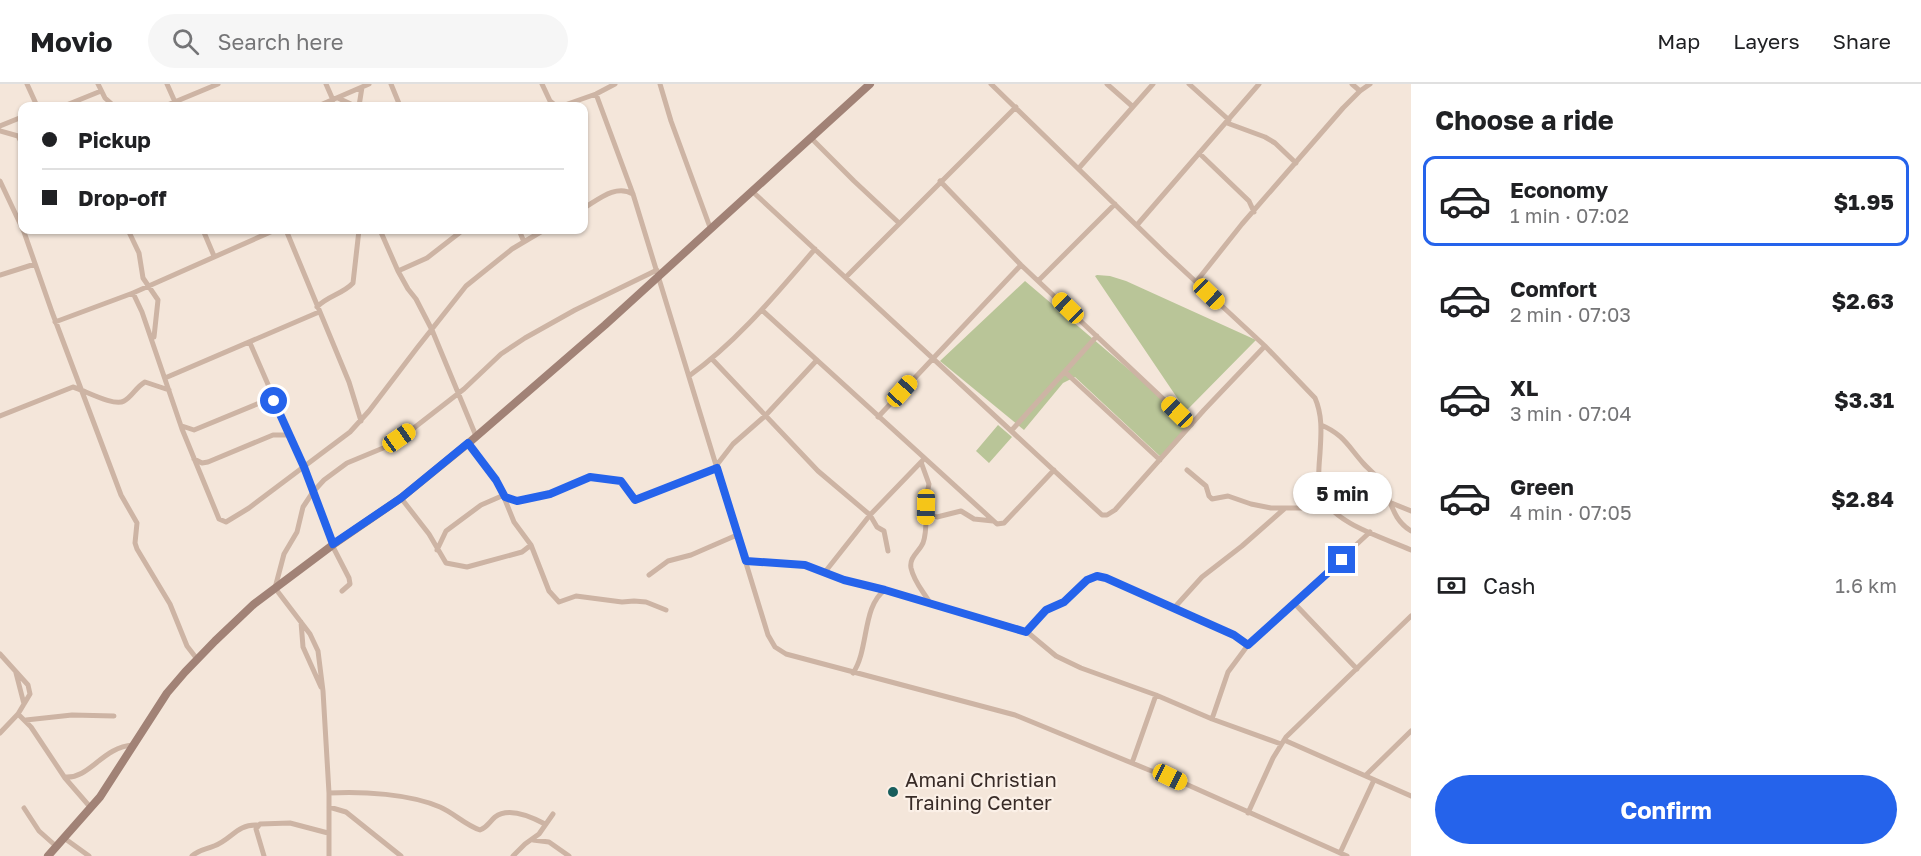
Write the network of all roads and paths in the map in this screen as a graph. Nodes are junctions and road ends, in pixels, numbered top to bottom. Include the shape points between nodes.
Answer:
1 (27, 84) edge
2 (98, 84) edge
3 (167, 84) edge
4 (218, 84) edge
5 (326, 84) edge
6 (369, 84) edge
7 (391, 84) edge
8 (542, 84) edge
9 (615, 84) edge
10 (660, 84) edge
11 (870, 84) edge
12 (1107, 84) edge
13 (1153, 84) edge
14 (1189, 84) edge
15 (1259, 84) edge
16 (1352, 84) edge
17 (1370, 84) edge
18 (993, 85) edge
19 (362, 87) junction
20 (101, 91) junction
21 (1360, 91) junction
22 (596, 94) junction
23 (335, 99) junction
24 (35, 102) edge
25 (75, 102) edge
26 (111, 102) edge
27 (175, 102) joint
28 (328, 102) edge
29 (344, 102) edge
30 (358, 102) edge
31 (398, 102) edge
32 (549, 102) edge
33 (573, 102) edge
34 (1132, 106) junction
35 (1016, 107) junction
36 (18, 119) edge
37 (1228, 121) junction
38 (0, 126) edge
39 (0, 131) edge
40 (18, 136) edge
41 (811, 138) junction
42 (1199, 153) junction
43 (1296, 163) junction
44 (1080, 168) junction
45 (0, 181) edge
46 (940, 181) junction
47 (753, 192) junction
48 (633, 194) junction
49 (1115, 204) junction
50 (588, 206) edge
51 (1254, 212) junction
52 (18, 219) edge
53 (899, 223) junction
54 (1137, 225) junction
55 (711, 230) junction
56 (25, 234) edge
57 (131, 234) edge
58 (205, 234) edge
59 (266, 234) edge
60 (288, 234) edge
61 (359, 234) edge
62 (382, 234) edge
63 (458, 234) edge
64 (521, 234) edge
65 (537, 234) edge
66 (524, 242) junction
67 (815, 249) junction
68 (214, 256) junction
69 (35, 264) junction
70 (1021, 265) junction
71 (398, 271) junction
72 (658, 273) junction
73 (0, 275) edge
74 (846, 277) junction
75 (1039, 280) junction
76 (1196, 282) junction
77 (147, 286) junction
78 (133, 293) junction
79 (318, 309) junction
80 (762, 310) junction
81 (55, 322) junction
82 (432, 330) junction
83 (1097, 336) junction
84 (250, 343) junction
85 (1265, 346) junction
86 (154, 348) junction
87 (933, 357) junction
88 (713, 360) junction
89 (818, 360) junction
90 (1065, 372) junction
91 (689, 376) junction
92 (165, 378) junction
93 (169, 390) junction
94 (82, 392) junction
95 (458, 394) junction
96 (274, 401) junction
97 (0, 416) edge
98 (765, 416) junction
99 (878, 417) junction
100 (361, 421) junction
101 (1191, 425) junction
102 (1321, 425) junction
103 (182, 426) junction
104 (1011, 431) junction
105 (290, 435) junction
106 (477, 436) junction
107 (468, 443) junction
108 (194, 459) junction
109 (922, 460) junction
110 (1160, 460) junction
111 (304, 467) junction
112 (717, 467) junction
113 (1054, 470) junction
114 (1188, 470) dead end
115 (313, 492) junction
116 (504, 496) junction
117 (401, 498) junction
118 (1389, 502) junction
119 (926, 507) junction
120 (1284, 509) junction
121 (1332, 509) junction
122 (1411, 511) edge
123 (870, 515) junction
124 (993, 520) junction
125 (1411, 531) edge
126 (1370, 532) junction
127 (737, 535) junction
128 (333, 544) junction
129 (531, 545) junction
130 (437, 550) junction
131 (1411, 550) edge
132 (888, 551) dead end
133 (746, 561) junction
134 (825, 572) junction
135 (649, 575) dead end
136 (275, 588) junction
137 (885, 590) junction
138 (342, 591) dead end
139 (930, 603) junction
140 (1294, 603) junction
141 (1174, 608) junction
142 (666, 610) dead end
143 (1411, 616) edge
144 (300, 621) junction
145 (1026, 632) junction
146 (1248, 645) junction
147 (0, 654) edge
148 (197, 658) junction
149 (1357, 669) junction
150 (16, 671) junction
151 (852, 673) junction
152 (323, 691) junction
153 (1156, 695) junction
154 (24, 704) junction
155 (18, 714) junction
156 (114, 716) dead end
157 (1212, 719) junction
158 (26, 720) junction
159 (1411, 731) edge
160 (0, 734) edge
161 (1282, 742) junction
162 (133, 745) junction
163 (1132, 763) junction
164 (1366, 775) junction
165 (65, 777) junction
166 (1374, 780) junction
167 (329, 793) junction
168 (1411, 796) edge
169 (329, 807) junction
170 (24, 808) dead end
171 (91, 808) junction
172 (1248, 813) junction
173 (553, 814) dead end
174 (545, 824) junction
175 (257, 825) junction
176 (328, 833) junction
177 (64, 838) junction
178 (531, 840) junction
179 (57, 847) junction
180 (559, 849) junction
181 (1340, 853) junction
182 (48, 856) edge
183 (89, 856) edge
184 (192, 856) edge
185 (264, 856) edge
186 (329, 856) edge
187 (401, 856) edge
188 (513, 856) edge
189 (554, 856) edge
190 (569, 856) edge
191 (1347, 856) edge

1 - 24 street
2 - 20 street
3 - 27 street
4 - 27 street
5 - 23 street
6 - 19 street
7 - 31 street
8 - 32 street
9 - 22 street
10 - 55 street
11 - 41 street
12 - 34 street
13 - 34 street
14 - 37 street
15 - 37 street
16 - 21 street
17 - 21 street
18 - 35 street
19 - 23 street
19 - 30 street
20 - 25 street
20 - 26 street
21 - 43 street
22 - 33 street
22 - 48 street
23 - 28 street
23 - 29 street
34 - 44 street
35 - 44 street
35 - 46 street
36 - 38 street
37 - 42 street
37 - 43 street via 1275,143
39 - 40 street
41 - 47 street
41 - 53 street
42 - 51 street via 1249,201
42 - 54 street
43 - 51 street
44 - 49 street
45 - 52 street
46 - 53 street
46 - 70 street
47 - 55 street
47 - 67 street
48 - 50 street via 617,190
48 - 72 street
49 - 54 street
49 - 75 street
51 - 76 street
53 - 74 street
54 - 76 street
55 - 72 street
56 - 69 street
57 - 77 street
58 - 68 street
59 - 68 street
60 - 79 street
61 - 79 street via 353,283 324,299
62 - 71 street
63 - 71 street via 427,258
64 - 66 street
65 - 66 street
66 - 82 street via 466,286
67 - 74 street
67 - 80 street
68 - 77 street
69 - 73 street
69 - 81 street
70 - 75 street
70 - 87 street
71 - 82 street
72 - 91 street
72 - 95 street via 575,310 525,338 501,354
72 - 106 street via 605,325
74 - 87 street
75 - 83 street
76 - 85 street
77 - 78 street
77 - 86 street via 158,305
78 - 81 street
78 - 86 street
79 - 84 street
79 - 100 street
80 - 88 street
80 - 89 street
81 - 94 street
82 - 95 street
82 - 100 street
83 - 90 street
83 - 101 street
84 - 92 street
84 - 96 street
85 - 101 street
85 - 102 street via 1316,399
86 - 92 street
87 - 99 street
87 - 104 street
88 - 91 street
88 - 98 street
89 - 98 street
89 - 99 street
90 - 104 street
90 - 110 street
91 - 112 street
92 - 93 street
93 - 94 street via 145,382 119,403
93 - 103 street
94 - 97 street via 77,387 69,388
94 - 148 street via 121,495 137,524 137,549
95 - 106 street
95 - 115 street via 388,446 340,467
96 - 103 street via 262,402 194,430
96 - 105 street
98 - 112 street via 733,444
98 - 123 street via 818,471
99 - 109 street
100 - 111 street
101 - 110 street
102 - 118 street via 1345,439 1380,480
102 - 121 street via 1318,475 1323,496
103 - 108 street
104 - 113 street
105 - 108 street via 273,435 208,462
105 - 111 street
106 - 107 street
107 - 116 street
107 - 117 street
108 - 111 street via 219,519 226,522
109 - 119 street via 928,482
109 - 123 street
109 - 124 street
110 - 113 street via 1115,510 1104,515
111 - 115 street
112 - 116 street via 635,500 621,481 594,477 550,494 517,501
112 - 127 street
113 - 124 street via 1004,523 999,525
114 - 120 street via 1206,486 1212,499 1228,496
115 - 128 street
115 - 136 street via 284,554
116 - 129 street via 514,522
116 - 130 street via 488,500 446,531
117 - 128 street
117 - 130 street
118 - 122 street
118 - 125 street via 1399,522
119 - 124 street via 934,517 961,511 974,519
119 - 139 street via 925,536 911,567
120 - 121 street
120 - 141 street via 1202,577
121 - 126 street via 1342,519
123 - 132 street via 885,533
123 - 134 street
126 - 131 street
126 - 140 street
127 - 133 street
127 - 135 street via 668,561
128 - 136 street
128 - 138 street via 349,578 350,584
129 - 130 street via 522,552 464,567 446,563
129 - 142 street via 549,591 559,602 576,596 646,602
133 - 134 street via 794,563
133 - 151 street via 768,635 779,651
134 - 137 street
136 - 144 street
136 - 148 street
137 - 139 street
137 - 151 street via 876,598 859,662
139 - 145 street
140 - 146 street
140 - 149 street
141 - 145 street via 1097,576 1087,580 1064,602 1046,610
141 - 146 street
143 - 149 street
144 - 152 street via 303,646
144 - 152 street via 318,651
145 - 153 street via 1056,656
146 - 157 street via 1227,672
147 - 150 street
148 - 162 street via 167,693
149 - 161 street
150 - 154 street
150 - 154 street via 29,688
151 - 163 street via 1015,715
152 - 167 street
153 - 157 street
153 - 163 street
154 - 155 street
155 - 158 street
155 - 160 street
156 - 158 street
157 - 161 street
158 - 165 street
159 - 164 street
161 - 164 street
161 - 172 street
162 - 165 street via 115,749 78,776
162 - 171 street
163 - 172 street
164 - 166 street
165 - 171 street
166 - 168 street
166 - 181 street
167 - 169 street
167 - 174 street via 406,797 436,805 480,830 497,816 509,813
169 - 176 street
169 - 187 street via 346,812
170 - 179 street via 39,831
171 - 177 street
172 - 181 street
173 - 174 street
174 - 178 street
175 - 176 street via 290,823
175 - 184 street via 239,829 218,845 200,849
175 - 185 street
176 - 186 street
177 - 179 street
177 - 183 street
178 - 180 street via 541,840
178 - 188 street
179 - 182 street
180 - 189 street
180 - 190 street
181 - 191 street

